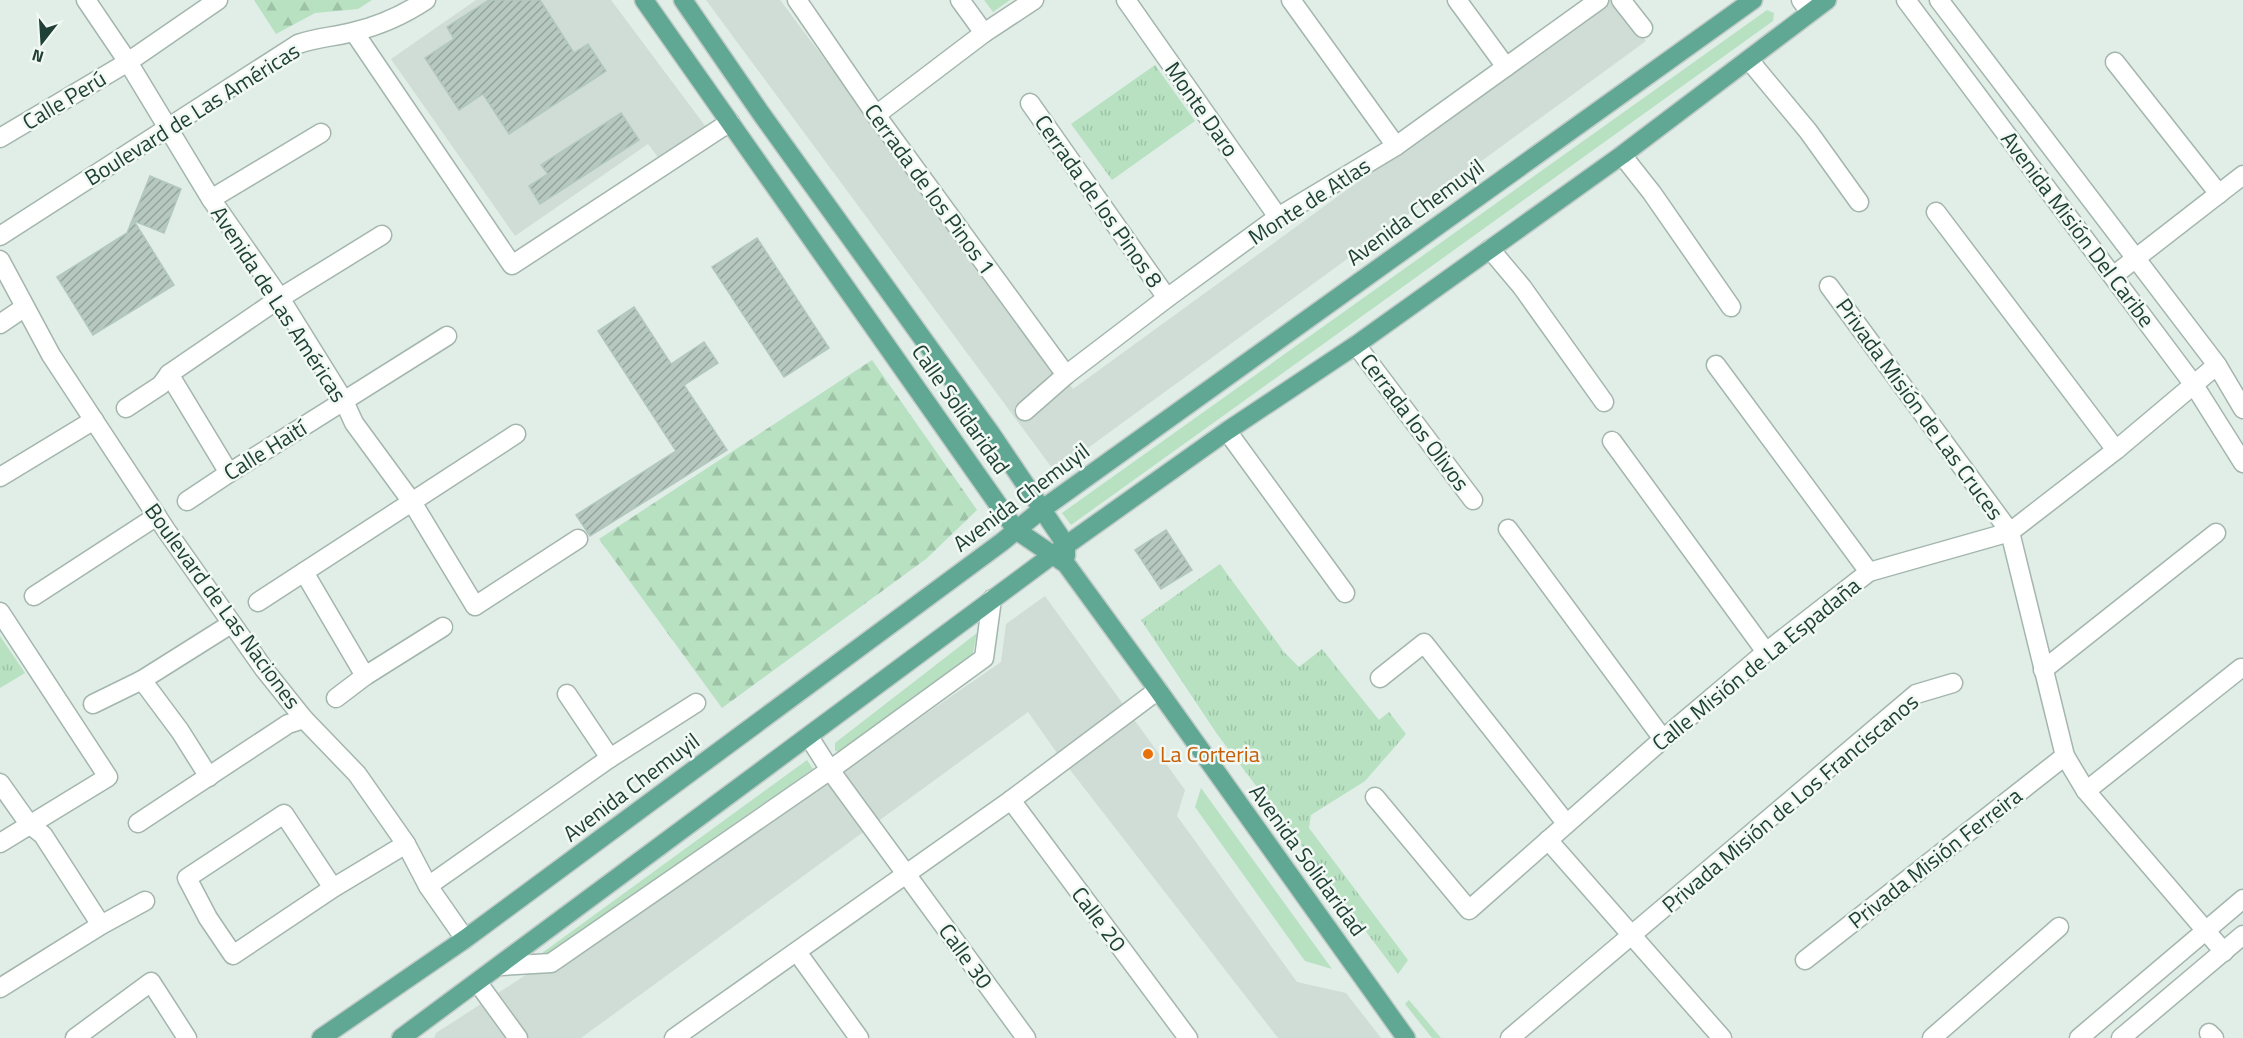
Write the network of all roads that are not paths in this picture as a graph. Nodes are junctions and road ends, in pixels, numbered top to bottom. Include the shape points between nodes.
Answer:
1 (86, 0) edge
2 (218, 0) edge
3 (426, 0) edge
4 (644, 0) edge
5 (682, 0) edge
6 (797, 0) edge
7 (960, 0) edge
8 (1034, 0) edge
9 (1126, 0) edge
10 (1291, 0) edge
11 (1457, 0) edge
12 (1599, 0) edge
13 (1620, 0) edge
14 (1753, 0) edge
15 (1827, 0) edge
16 (1906, 0) edge
17 (1939, 0) edge
18 (1806, 6) edge
19 (1643, 28) dead end
20 (354, 32) junction
21 (984, 33) junction
22 (1749, 60) junction
23 (128, 62) junction
24 (2115, 62) dead end
25 (1506, 67) junction
26 (1030, 104) dead end
27 (876, 115) junction
28 (730, 122) junction
29 (168, 130) junction
30 (321, 133) dead end
31 (0, 138) edge
32 (1396, 146) junction
33 (1622, 155) junction
34 (2243, 175) edge
35 (2219, 194) junction
36 (211, 199) junction
37 (1859, 202) dead end
38 (1936, 212) dead end
39 (1278, 217) junction
40 (382, 235) dead end
41 (0, 236) edge
42 (1490, 249) junction
43 (2136, 259) junction
44 (0, 260) edge
45 (2113, 276) junction
46 (1829, 286) dead end
47 (280, 298) junction
48 (1167, 298) junction
49 (25, 307) junction
50 (1731, 307) dead end
51 (0, 324) edge
52 (447, 336) dead end
53 (1356, 345) junction
54 (1716, 365) dead end
55 (2217, 365) junction
56 (170, 374) junction
57 (1066, 375) junction
58 (2194, 385) junction
59 (344, 400) junction
60 (1604, 402) dead end
61 (126, 408) dead end
62 (2243, 409) edge
63 (1025, 411) dead end
64 (93, 420) junction
65 (1227, 431) junction
66 (516, 434) dead end
67 (1612, 441) dead end
68 (2116, 450) junction
69 (2243, 463) edge
70 (229, 473) junction
71 (0, 477) edge
72 (1473, 500) dead end
73 (188, 501) dead end
74 (412, 502) junction
75 (1041, 510) junction
76 (157, 516) junction
77 (1508, 529) dead end
78 (1017, 530) junction
79 (2010, 532) junction
80 (2216, 533) dead end
81 (578, 539) dead end
82 (1066, 545) junction
83 (1059, 560) junction
84 (304, 572) junction
85 (1869, 572) junction
86 (1345, 593) dead end
87 (34, 596) dead end
88 (992, 599) junction
89 (258, 602) dead end
90 (0, 612) edge
91 (231, 624) junction
92 (443, 627) dead end
93 (1766, 652) junction
94 (2241, 668) dead end
95 (2043, 670) junction
96 (365, 676) junction
97 (1380, 678) dead end
98 (142, 680) junction
99 (1953, 683) dead end
100 (1158, 690) junction
101 (567, 694) dead end
102 (336, 698) dead end
103 (696, 703) dead end
104 (93, 704) dead end
105 (304, 718) junction
106 (809, 737) junction
107 (1663, 739) junction
108 (2065, 756) junction
109 (610, 758) junction
110 (830, 770) junction
111 (209, 777) junction
112 (0, 783) edge
113 (2086, 791) junction
114 (1375, 797) dead end
115 (1011, 800) junction
116 (138, 823) dead end
117 (1566, 823) junction
118 (29, 824) junction
119 (1548, 840) junction
120 (0, 843) edge
121 (406, 844) junction
122 (906, 873) junction
123 (428, 886) junction
124 (333, 888) junction
125 (2243, 899) edge
126 (145, 901) dead end
127 (101, 925) junction
128 (2059, 927) dead end
129 (2207, 930) junction
130 (1632, 934) junction
131 (2243, 935) edge
132 (465, 939) junction
133 (797, 952) junction
134 (2224, 952) junction
135 (1805, 960) dead end
136 (501, 966) junction
137 (478, 982) junction
138 (0, 988) edge
139 (416, 1032) edge
140 (682, 1036) edge
141 (1717, 1036) edge
142 (75, 1038) edge
143 (188, 1038) edge
144 (321, 1038) edge
145 (401, 1038) edge
146 (518, 1038) edge
147 (859, 1038) edge
148 (1026, 1038) edge
149 (1188, 1038) edge
150 (1405, 1038) edge
151 (1510, 1038) edge
152 (1932, 1038) edge
153 (2079, 1038) edge
154 (2121, 1038) edge

1 - 23 street, Avenida de Las Américas
2 - 23 street, Calle Perú
3 - 20 street, Boulevard de Las Américas via 411,10
4 - 28 main road, Calle Solidaridad
5 - 75 main road, Calle Solidaridad via 992,435
6 - 27 street, Cerrada de los Pinos 1
7 - 21 street
8 - 21 street
9 - 39 street, Monte Daro
10 - 32 street
11 - 25 street
12 - 25 street, Monte de Atlas
13 - 19 street
14 - 75 main road, Avenida Chemuyil
15 - 18 main road
16 - 45 street, Avenida Misión Del Caribe
17 - 43 street, Avenida Misión Del Caribe
18 - 22 main road
20 - 28 street via 512,265
20 - 29 street, Boulevard de Las Américas via 298,44
21 - 27 street
22 - 33 main road
22 - 37 street via 1808,131
23 - 29 street, Avenida de Las Américas
23 - 31 street, Calle Perú
24 - 35 street
25 - 32 street, Monte de Atlas
26 - 48 street, Cerrada de los Pinos 8
27 - 57 street, Cerrada de los Pinos 1
28 - 78 main road, Calle Solidaridad
29 - 36 street, Avenida de Las Américas
29 - 41 street, Boulevard de Las Américas
30 - 36 street
32 - 39 street, Monte de Atlas
33 - 42 main road
33 - 50 street
34 - 35 street
35 - 43 street
36 - 47 street, Avenida de Las Américas
38 - 68 street
39 - 48 street, Monte de Atlas
40 - 47 street
42 - 53 main road
42 - 60 street
43 - 45 street
43 - 55 street, Avenida Misión Del Caribe
44 - 49 street, Boulevard de Las Naciones
45 - 58 street, Avenida Misión Del Caribe
46 - 79 street, Privada Misión de Las Cruces
47 - 56 street
47 - 59 street, Avenida de Las Américas
48 - 57 street, Monte de Atlas
49 - 51 street
49 - 64 street, Boulevard de Las Naciones
52 - 59 street, Calle Haití
53 - 65 main road
53 - 72 street, Cerrada los Olivos
54 - 85 street
55 - 58 street, Calle Misión de La Espadaña
55 - 62 street, Avenida Misión Del Caribe
56 - 61 street via 161,385
56 - 70 street
57 - 63 street, Monte de Atlas
58 - 68 street, Calle Misión de La Espadaña
58 - 69 street, Avenida Misión Del Caribe
59 - 70 street, Calle Haití
59 - 74 street, Avenida de Las Américas via 354,423
64 - 71 street
64 - 76 street, Boulevard de Las Naciones
65 - 82 main road
65 - 86 street
66 - 74 street
67 - 93 street
68 - 79 street, Calle Misión de La Espadaña
70 - 73 street, Calle Haití
74 - 81 street, Avenida de Las Américas via 475,606
74 - 84 street
75 - 78 main road, Avenida Chemuyil
75 - 82 main road, Calle Solidaridad
76 - 87 street
76 - 91 street, Boulevard de Las Naciones
77 - 107 street
78 - 83 main road, Calle Solidaridad
78 - 132 main road, Avenida Chemuyil
79 - 85 street, Calle Misión de La Espadaña
79 - 95 street
80 - 95 street
82 - 83 main road
83 - 88 main road
83 - 100 main road, Avenida Solidaridad
84 - 89 street
84 - 96 street
85 - 93 street, Calle Misión de La Espadaña
88 - 106 main road
88 - 110 street via 984,658
90 - 118 street via 108,777
91 - 98 street
91 - 105 street, Boulevard de Las Naciones
92 - 96 street
93 - 107 street, Calle Misión de La Espadaña
94 - 113 street
95 - 108 street
96 - 102 street
97 - 117 street via 1424,643
98 - 104 street
98 - 111 street
99 - 130 street, Privada Misión de Los Franciscanos via 1916,694
100 - 115 street
100 - 150 main road, Avenida Solidaridad
101 - 109 street
103 - 109 street
105 - 111 street via 288,724
105 - 121 street, Boulevard de Las Naciones via 357,774
106 - 110 street, Calle 30
106 - 136 main road
107 - 117 street, Calle Misión de La Espadaña
108 - 113 street
108 - 135 street, Privada Misión Ferreira
109 - 123 street
110 - 122 street, Calle 30
110 - 136 street via 551,963
111 - 116 street
112 - 118 street
113 - 129 street
114 - 119 street, Calle Misión de La Espadaña via 1469,910
115 - 122 street
115 - 149 street, Calle 20
117 - 119 street, Calle Misión de La Espadaña
118 - 120 street
118 - 127 street via 43,836
119 - 130 street
121 - 123 street, Boulevard de Las Naciones
121 - 124 street
122 - 133 street
122 - 148 street, Calle 30
123 - 132 street, Boulevard de Las Naciones
124 - 124 street via 284,814 187,878 233,955
125 - 129 street
126 - 127 street
127 - 138 street
128 - 152 street
129 - 134 street
129 - 153 street
130 - 141 street
130 - 151 street, Privada Misión de Los Franciscanos
131 - 134 street
132 - 144 main road, Avenida Chemuyil
133 - 140 street
133 - 147 street
134 - 154 street
136 - 137 main road
137 - 139 main road
137 - 146 street
139 - 145 main road
142 - 143 street via 151,982

